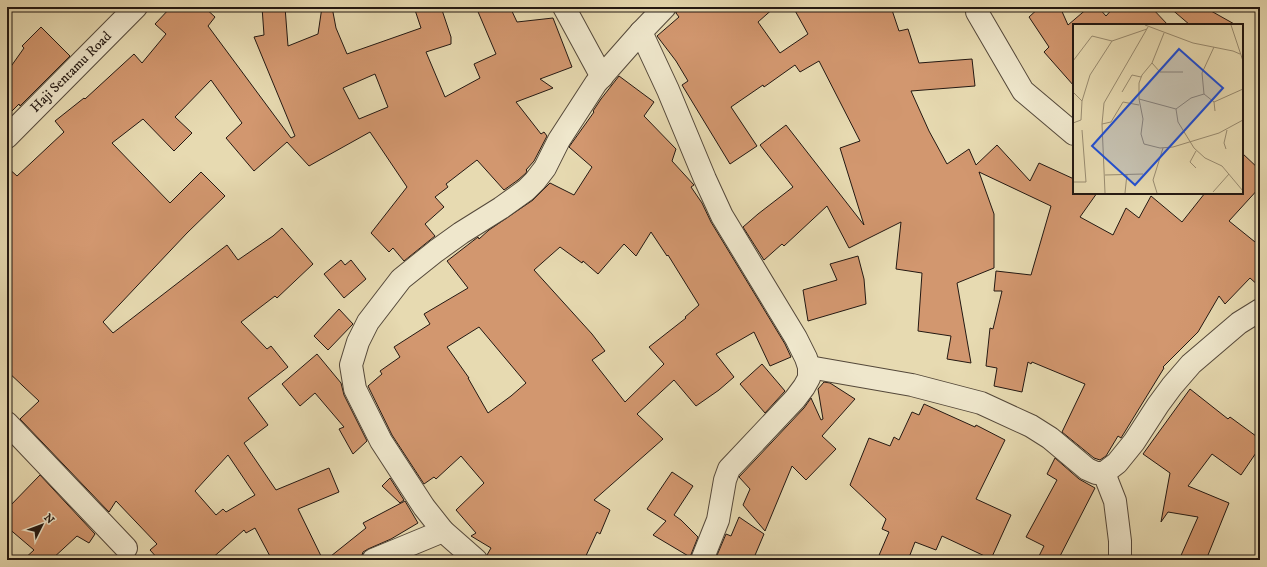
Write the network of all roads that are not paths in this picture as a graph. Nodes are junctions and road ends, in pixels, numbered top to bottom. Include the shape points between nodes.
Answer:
1 (136, 7) edge
2 (564, 7) edge
3 (665, 7) edge
4 (978, 7) edge
5 (641, 32) junction
6 (602, 77) junction
7 (1073, 133) edge
8 (7, 137) edge
9 (1260, 310) edge
10 (809, 368) junction
11 (11, 436) edge
12 (1104, 473) junction
13 (443, 531) junction
14 (126, 548) dead end
15 (373, 560) edge
16 (476, 560) edge
17 (702, 560) edge
18 (1120, 560) edge

1 - 8 street, Haji Sentamu Road
2 - 6 street
3 - 5 street
4 - 7 street via 978,12 1023,91
5 - 6 street
5 - 10 street via 722,216 796,338
6 - 13 street via 535,181 401,279 368,322 358,342 351,364 355,389 381,441 424,507
9 - 12 street via 1239,323 1192,364 1163,398 1134,442 1117,463
10 - 12 street via 912,385 981,403 1050,438 1087,469 1096,474
10 - 17 street via 809,378 795,399 729,469 718,520
11 - 14 street
12 - 18 street via 1115,501
13 - 15 street
13 - 16 street

